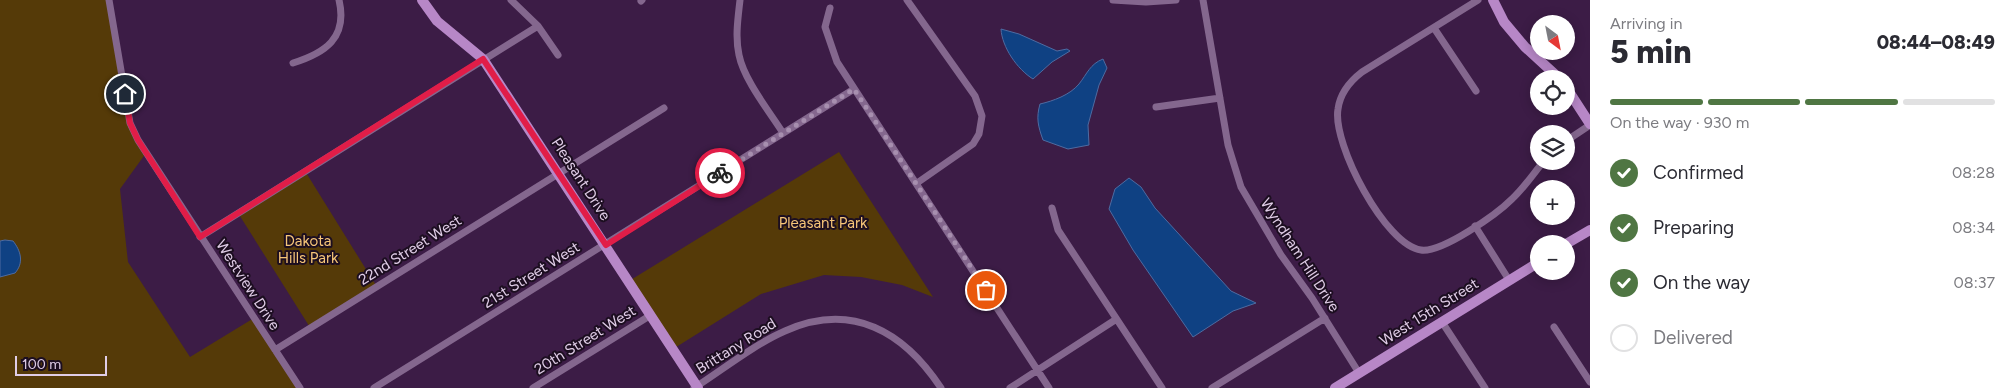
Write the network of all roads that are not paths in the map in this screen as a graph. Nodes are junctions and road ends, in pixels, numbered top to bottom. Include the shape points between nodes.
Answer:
1 (109, 0) edge
2 (339, 0) edge
3 (422, 0) edge
4 (740, 0) edge
5 (907, 0) edge
6 (1113, 0) edge
7 (1176, 0) edge
8 (1203, 0) edge
9 (1478, 0) edge
10 (1493, 0) edge
11 (515, 1) edge
12 (830, 8) dead end
13 (538, 26) junction
14 (1434, 28) junction
15 (558, 54) dead end
16 (483, 59) junction
17 (293, 63) dead end
18 (1550, 70) edge
19 (854, 89) junction
20 (1476, 91) dead end
21 (1220, 98) junction
22 (1575, 101) edge
23 (1156, 106) dead end
24 (664, 108) dead end
25 (1590, 125) edge
26 (783, 133) junction
27 (1575, 135) edge
28 (1536, 170) edge
29 (560, 174) junction
30 (917, 183) junction
31 (1052, 208) dead end
32 (1475, 226) junction
33 (1590, 230) edge
34 (200, 237) junction
35 (1575, 239) edge
36 (606, 245) junction
37 (1530, 267) edge
38 (1509, 280) junction
39 (651, 315) junction
40 (1325, 318) junction
41 (1115, 320) junction
42 (1442, 322) junction
43 (1554, 327) dead end
44 (275, 350) junction
45 (1037, 370) junction
46 (1359, 373) junction
47 (1590, 382) edge
48 (696, 387) edge
49 (300, 388) edge
50 (374, 388) edge
51 (533, 388) edge
52 (941, 388) edge
53 (1010, 388) edge
54 (1049, 388) edge
55 (1162, 388) edge
56 (1212, 388) edge
57 (1335, 388) edge
58 (1485, 388) edge

1 - 34 street, Westview Drive via 130,123
2 - 17 street via 340,24 331,44 317,54
3 - 16 street, Pleasant Drive via 437,21
4 - 26 street via 739,56
5 - 30 street via 980,107 982,122 977,140 969,149
6 - 7 street
8 - 21 street, Wyndham Hill Drive
9 - 14 street
10 - 18 street via 1504,22
11 - 13 street
12 - 19 street via 825,27 827,38
13 - 15 street
13 - 16 street
14 - 20 street
14 - 32 street via 1362,72 1348,85 1338,109 1339,133 1351,167 1373,206 1409,247 1421,251 1438,248
16 - 29 street, Pleasant Drive
16 - 34 street
19 - 26 street, 21st Street West
19 - 30 street
21 - 23 street
21 - 40 street, Wyndham Hill Drive via 1230,156 1246,197
22 - 25 street
24 - 29 street, 22nd Street West
25 - 27 street
26 - 36 street, 21st Street West
28 - 32 street via 1513,198
29 - 36 street, Pleasant Drive
29 - 44 street, 22nd Street West
30 - 45 street
31 - 41 street via 1058,230
32 - 38 street
33 - 35 street
34 - 44 street, Westview Drive
36 - 39 street, Pleasant Drive
36 - 50 street, 21st Street West
37 - 38 street, West 15th Street
38 - 42 street, West 15th Street
39 - 48 street, Pleasant Drive
39 - 51 street, 20th Street West
40 - 46 street, Wyndham Hill Drive
40 - 56 street
41 - 45 street
41 - 55 street
42 - 46 street, West 15th Street
42 - 58 street
43 - 47 street
44 - 49 street, Westview Drive
45 - 53 street
45 - 54 street
46 - 57 street, West 15th Street
48 - 52 street, Brittany Road via 782,332 806,323 830,320 865,324 895,338 918,356

